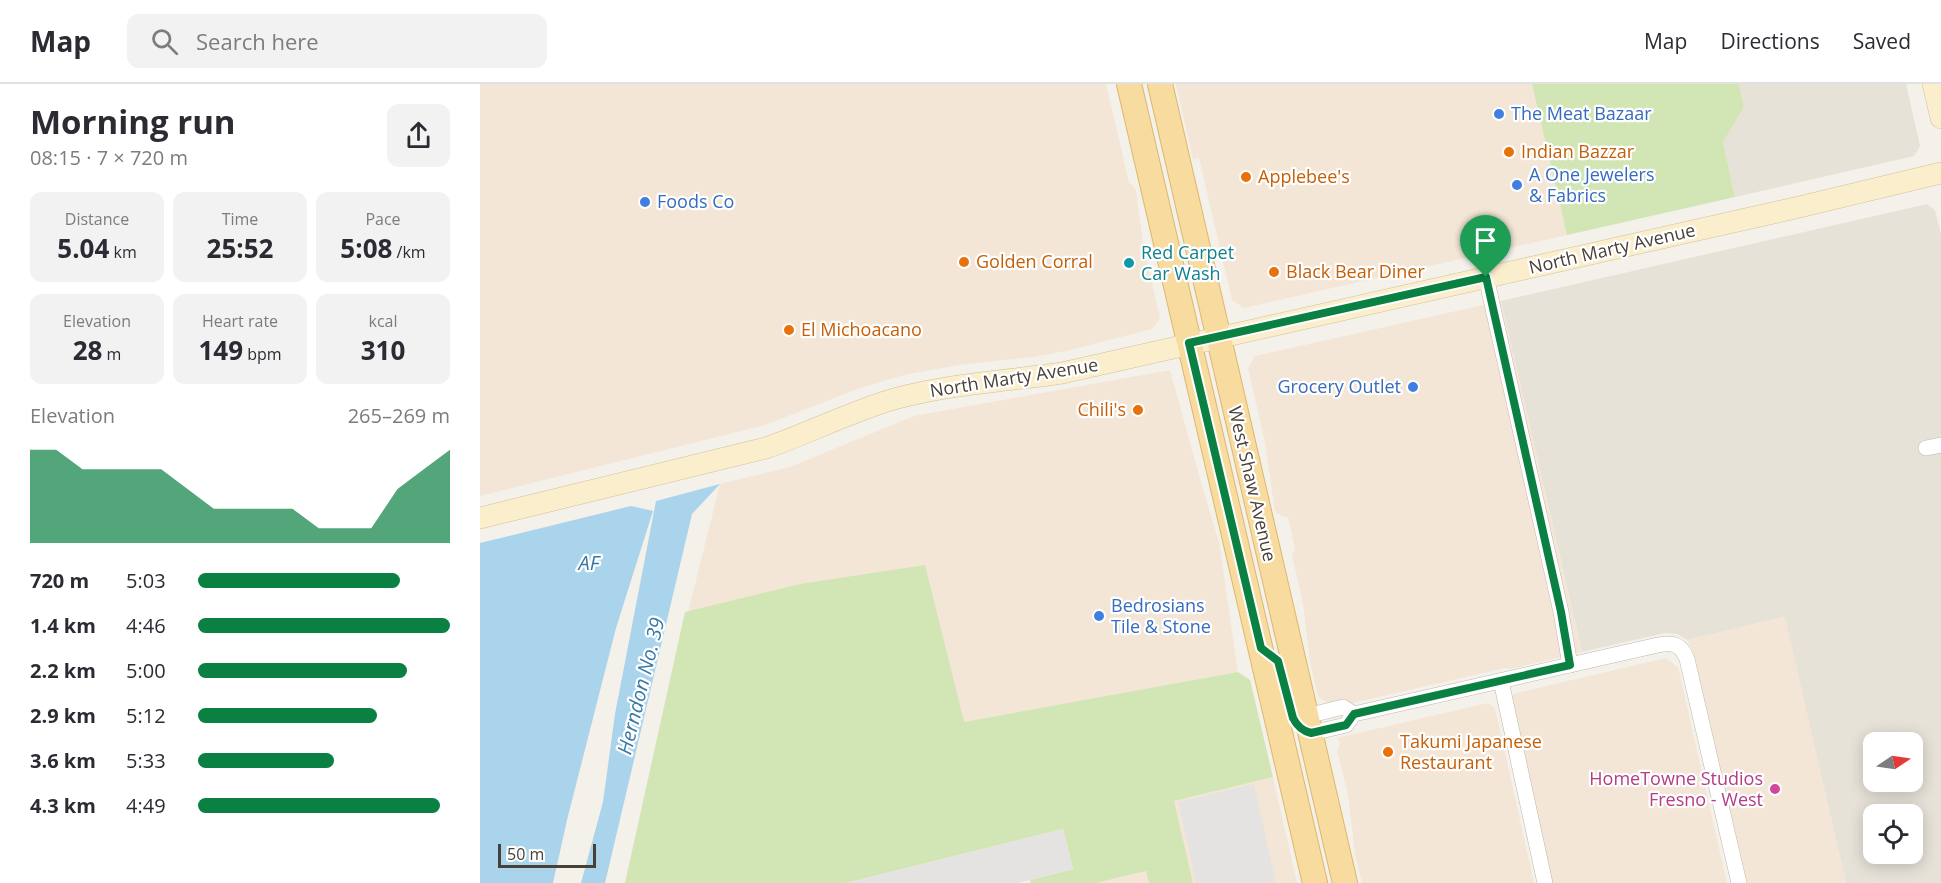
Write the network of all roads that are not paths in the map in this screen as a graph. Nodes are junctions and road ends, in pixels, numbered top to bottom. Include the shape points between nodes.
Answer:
1 (1129, 84) edge
2 (1146, 84) edge
3 (1161, 84) edge
4 (1934, 84) edge
5 (1941, 118) edge
6 (1179, 162) junction
7 (1941, 173) edge
8 (1486, 277) junction
9 (1218, 337) junction
10 (1189, 343) junction
11 (480, 518) edge
12 (1261, 648) junction
13 (1570, 665) junction
14 (1501, 681) junction
15 (1309, 724) junction
16 (1315, 883) edge
17 (1345, 883) edge
18 (1545, 883) edge
19 (1739, 883) edge

1 - 10 main road, West Shaw Avenue
2 - 6 main road via 1157,131
3 - 6 main road, West Shaw Avenue
4 - 5 street
6 - 9 main road, West Shaw Avenue
7 - 8 street, North Marty Avenue
8 - 9 street, North Marty Avenue
8 - 13 street
9 - 10 street, North Marty Avenue
9 - 15 main road, West Shaw Avenue
10 - 11 street, North Marty Avenue via 1062,373 912,395 875,405 766,448
10 - 12 main road, West Shaw Avenue
12 - 15 main road via 1278,661 1297,725
12 - 16 main road, West Shaw Avenue
13 - 14 street
13 - 19 street via 1668,643 1677,644 1684,651
14 - 15 street via 1354,714 1346,725
14 - 18 street
15 - 17 main road, West Shaw Avenue

